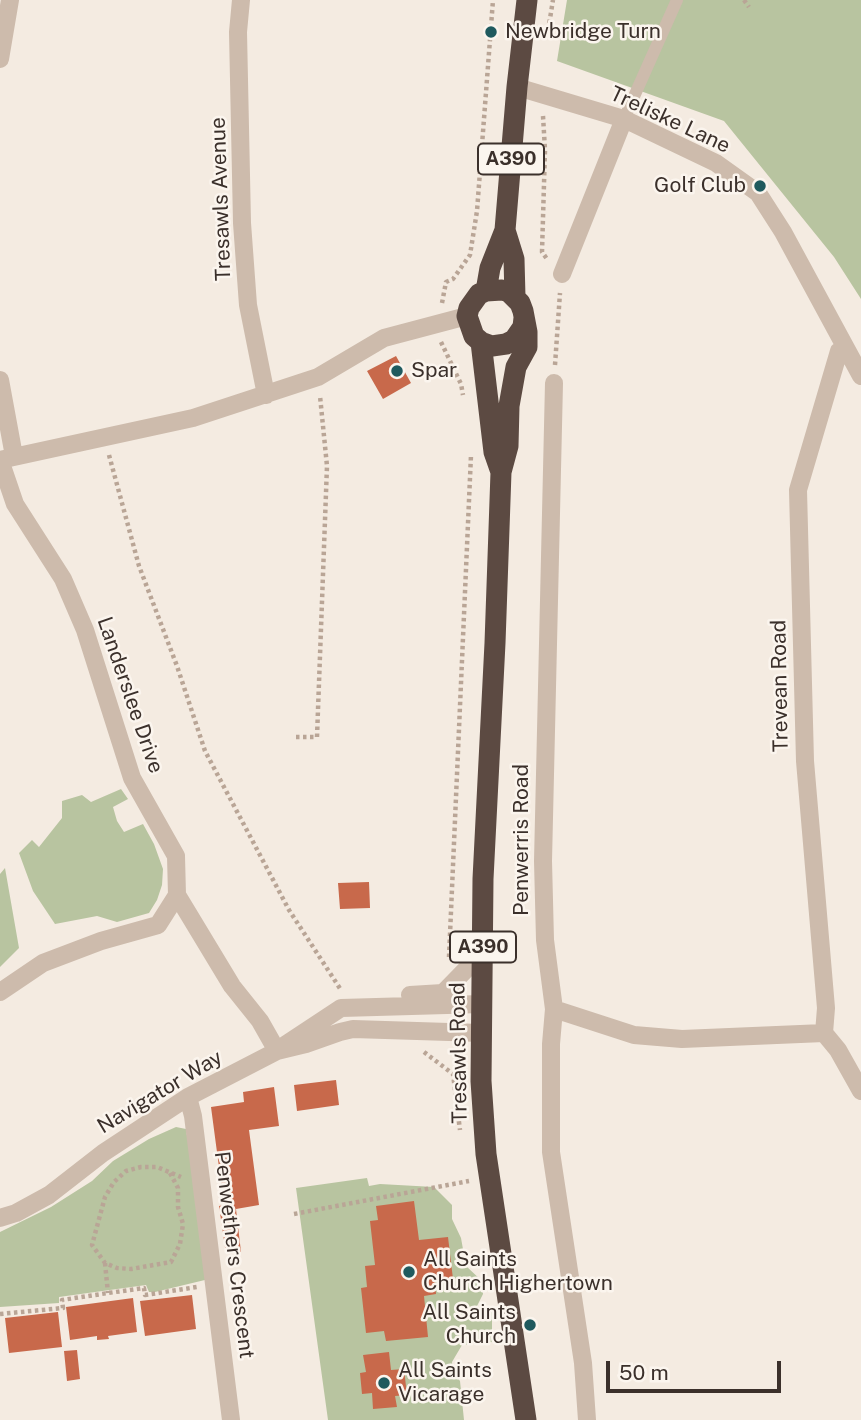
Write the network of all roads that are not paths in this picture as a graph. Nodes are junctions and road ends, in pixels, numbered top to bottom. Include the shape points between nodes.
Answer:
1 (10, 0) edge
2 (241, 0) edge
3 (527, 0) edge
4 (677, 0) edge
5 (0, 59) edge
6 (517, 88) junction
7 (624, 119) junction
8 (505, 230) junction
9 (562, 274) road end
10 (486, 291) junction
11 (515, 297) junction
12 (467, 316) junction
13 (524, 318) junction
14 (481, 342) junction
15 (845, 347) junction
16 (861, 376) edge
17 (0, 380) edge
18 (554, 383) road end
19 (266, 395) junction
20 (5, 459) edge
21 (501, 472) junction
22 (8, 507) edge
23 (177, 895) junction
24 (482, 952) junction
25 (0, 992) edge
26 (342, 1000) junction
27 (482, 1004) junction
28 (554, 1009) junction
29 (481, 1033) junction
30 (824, 1033) junction
31 (277, 1051) junction
32 (861, 1091) edge
33 (188, 1097) junction
34 (0, 1218) edge
35 (231, 1420) edge
36 (526, 1420) edge
37 (587, 1420) edge

1 - 5 street
2 - 19 street, Tresawls Avenue via 244,250 248,305
3 - 6 highway, A390
4 - 7 lane
6 - 7 street, Treliske Lane
6 - 8 highway, A390
7 - 9 street
7 - 15 street, Treliske Lane via 716,163 758,193
8 - 10 highway, A390
8 - 11 highway, A390 via 514,259
10 - 11 highway via 502,290
10 - 12 highway via 473,300
11 - 13 highway
12 - 14 highway
12 - 19 street via 384,338 318,377
13 - 14 highway via 519,334 506,344
13 - 21 highway, Tresawls Road / A390 via 527,347 516,368
14 - 21 highway, Tresawls Road / A390 via 494,452
15 - 16 street, Treliske Lane
15 - 30 street, Trevean Road via 839,351 798,489 805,761 826,1008
17 - 20 street, Landerslee Drive
18 - 28 street, Penwerris Road via 543,861 545,940
19 - 20 street via 193,418
20 - 22 street, Landerslee Drive
21 - 24 highway, Tresawls Road / A390
22 - 23 street, Landerslee Drive via 63,579 85,630 132,778 176,856
23 - 25 street via 158,925 43,963
23 - 31 street, Landerslee Drive
24 - 26 street via 443,993
24 - 27 highway, Tresawls Road / A390
26 - 27 street
26 - 31 street
27 - 29 highway, Tresawls Road / A390
28 - 30 street via 634,1035 682,1039
28 - 37 street, Penwerris Road via 551,1152 583,1363
29 - 31 street, Navigator Way via 353,1029
29 - 36 highway, Tresawls Road / A390 via 490,1177
30 - 32 street
31 - 33 street, Navigator Way
33 - 34 street, Navigator Way via 49,1195
33 - 35 street, Penwethers Crescent

